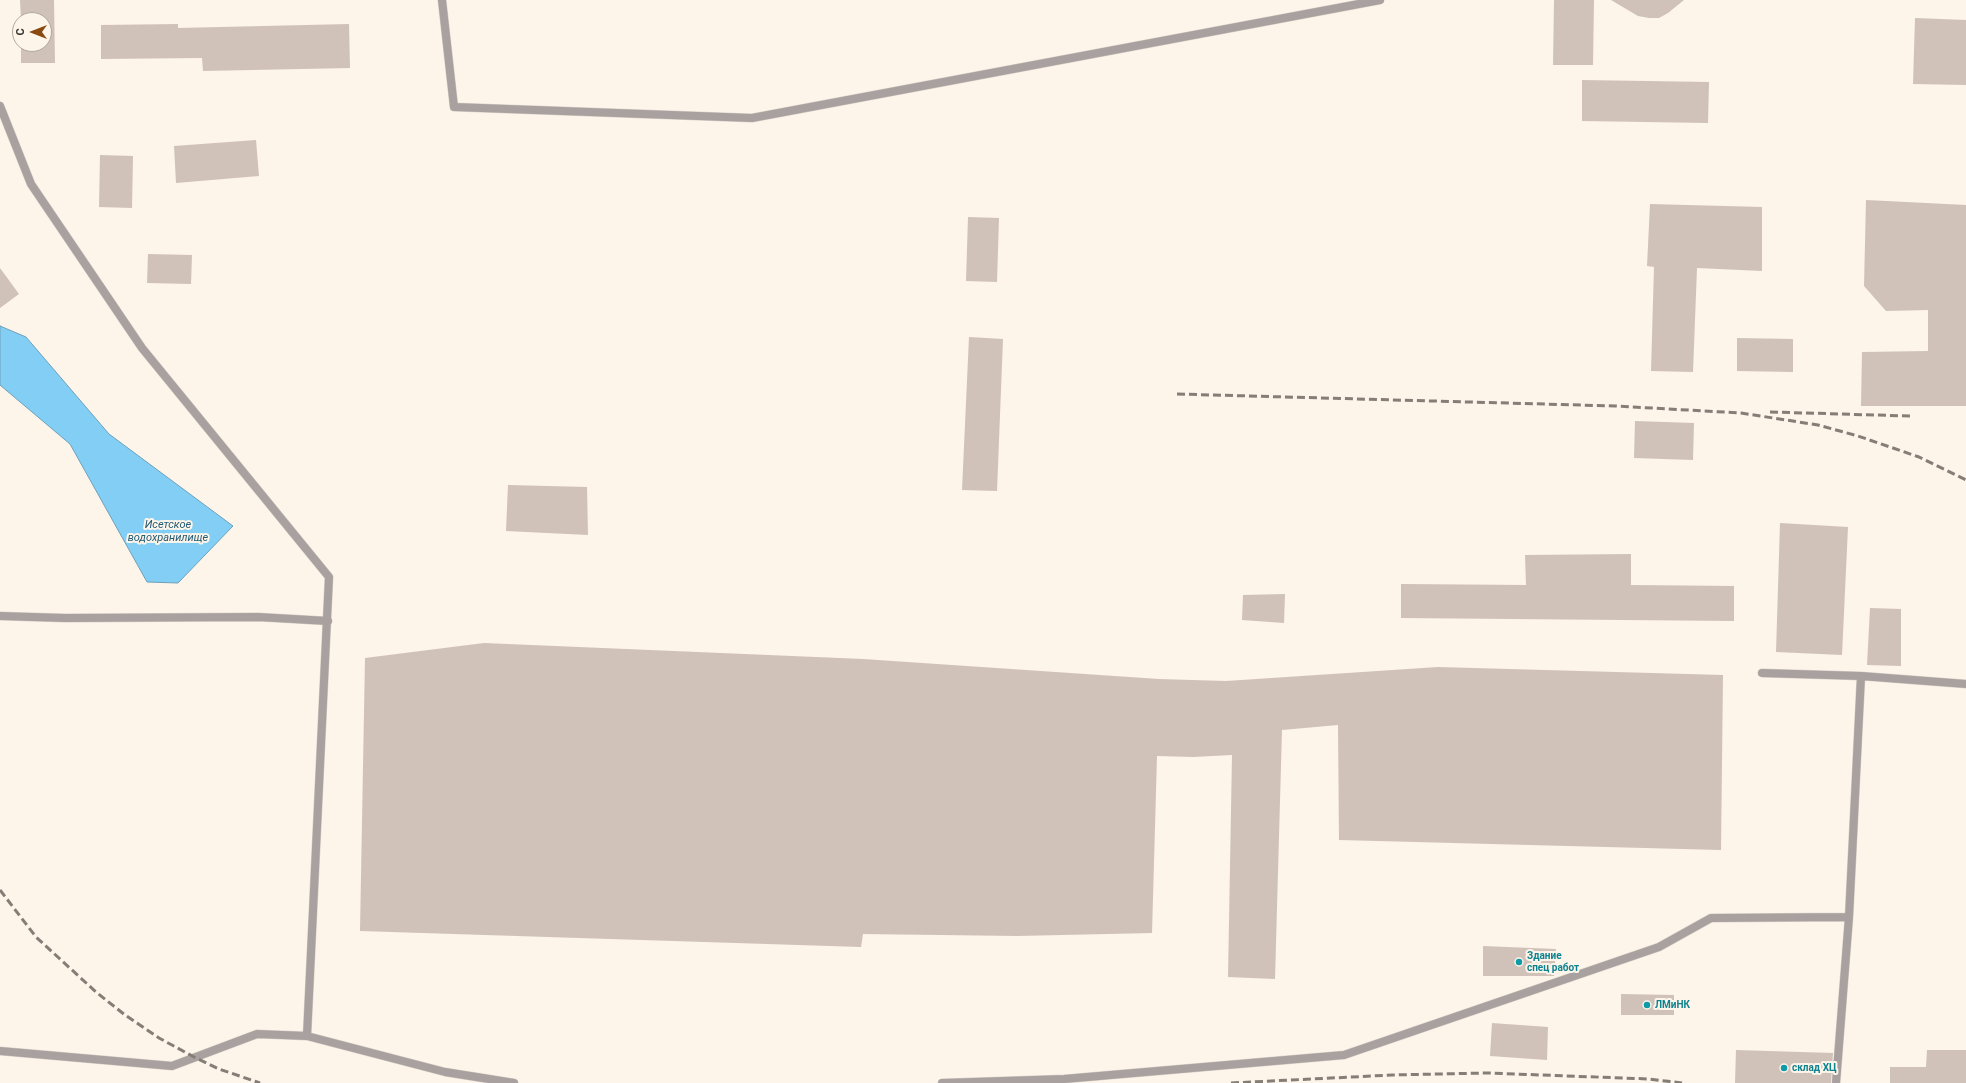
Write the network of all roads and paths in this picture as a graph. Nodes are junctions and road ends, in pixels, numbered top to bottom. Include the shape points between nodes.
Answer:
1 (442, 0) edge
2 (1380, 0) edge
3 (0, 106) edge
4 (0, 616) edge
5 (328, 621) junction
6 (1762, 673) dead end
7 (1861, 676) junction
8 (1966, 684) edge
9 (1849, 917) junction
10 (307, 1036) junction
11 (0, 1051) edge
12 (514, 1083) edge
13 (942, 1083) edge
14 (1836, 1083) edge

1 - 2 lane via 454,107 752,118
3 - 5 lane via 31,184 142,348 329,577
4 - 5 lane via 258,617
5 - 10 lane
6 - 7 lane
7 - 8 lane
7 - 9 lane
9 - 13 lane via 1711,918 1659,947 1344,1055 1064,1079
9 - 14 lane
10 - 11 lane via 257,1034 172,1066
10 - 12 lane via 446,1072

